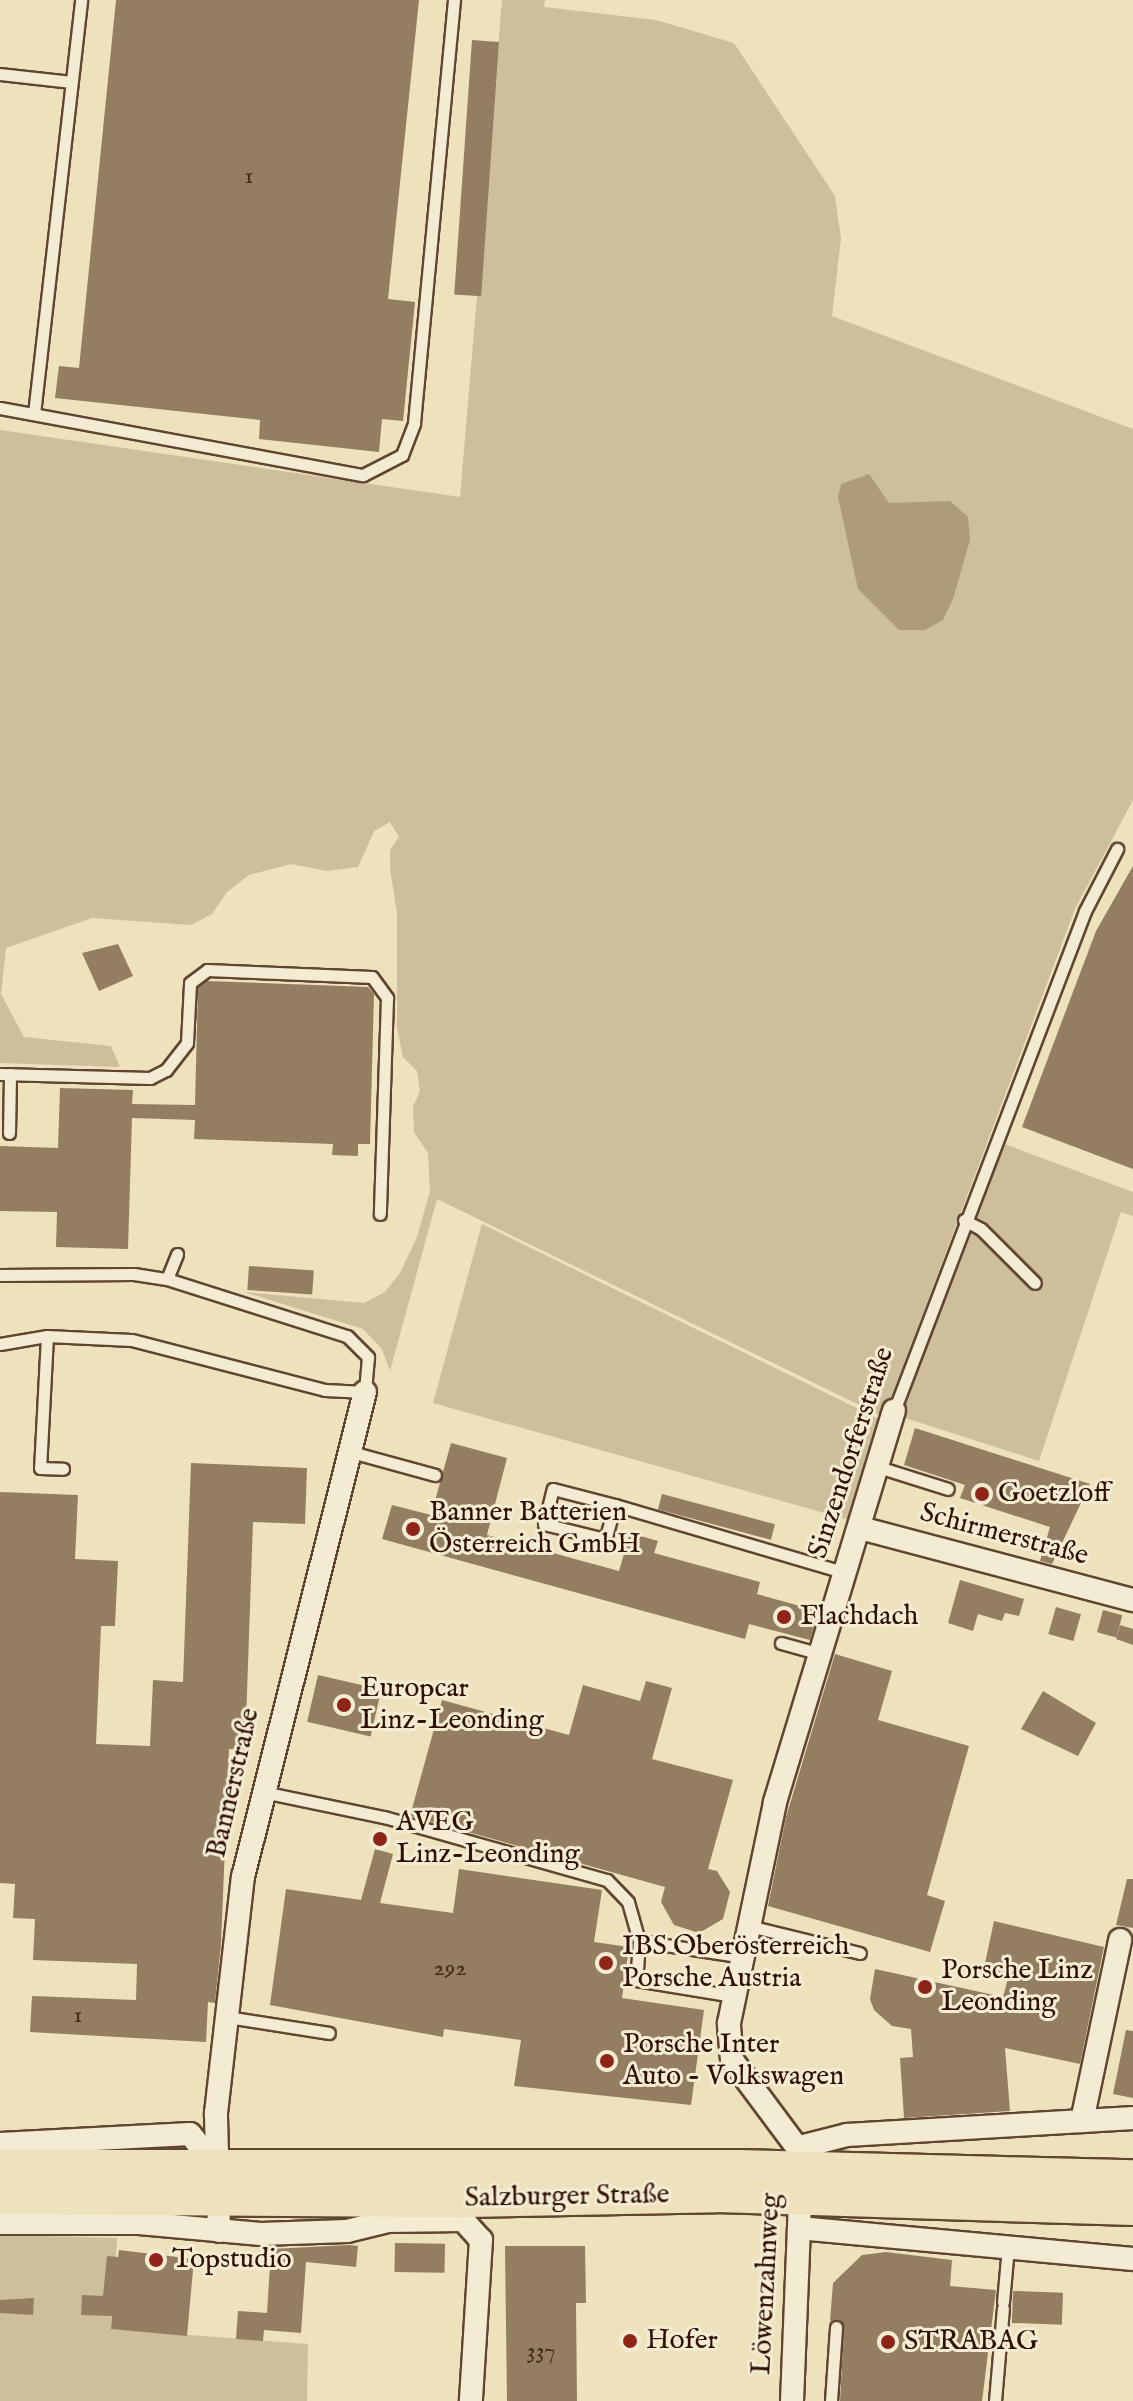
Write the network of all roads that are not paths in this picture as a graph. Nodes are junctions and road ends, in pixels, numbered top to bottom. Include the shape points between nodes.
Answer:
1 (81, 0) edge
2 (454, 0) edge
3 (0, 74) edge
4 (71, 82) junction
5 (0, 408) edge
6 (34, 414) junction
7 (1117, 849) dead end
8 (5, 1074) edge
9 (9, 1133) dead end
10 (380, 1214) dead end
11 (964, 1220) junction
12 (177, 1254) dead end
13 (0, 1275) edge
14 (167, 1279) junction
15 (1035, 1283) dead end
16 (47, 1336) junction
17 (0, 1344) edge
18 (365, 1392) junction
19 (894, 1411) joint
20 (351, 1452) junction
21 (878, 1467) junction
22 (63, 1469) dead end
23 (435, 1475) dead end
24 (948, 1489) dead end
25 (615, 1505) junction
26 (860, 1528) junction
27 (846, 1573) junction
28 (1133, 1600) edge
29 (781, 1643) dead end
30 (821, 1654) junction
31 (263, 1792) junction
32 (749, 1926) junction
33 (639, 1941) junction
34 (1126, 1941) edge
35 (860, 1953) dead end
36 (743, 1957) junction
37 (734, 1996) junction
38 (227, 2017) junction
39 (329, 2033) dead end
40 (1133, 2118) edge
41 (1082, 2121) junction
42 (0, 2144) edge
43 (0, 2167) edge
44 (1133, 2177) edge
45 (218, 2183) junction
46 (800, 2186) junction
47 (0, 2197) edge
48 (1133, 2208) edge
49 (0, 2223) edge
50 (219, 2231) junction
51 (1008, 2247) junction
52 (1133, 2259) edge
53 (836, 2327) dead end
54 (471, 2401) edge
55 (792, 2401) edge
56 (831, 2401) edge
57 (995, 2401) edge

1 - 4 lane
2 - 6 lane via 414,423 402,455 363,475
3 - 4 lane
4 - 6 lane
5 - 6 lane
7 - 11 lane, Sinzendorferstraße via 1085,911
8 - 9 lane
8 - 10 lane via 150,1078 166,1070 187,1043 190,983 207,970 372,977 387,998
11 - 15 lane via 981,1229
11 - 19 lane, Sinzendorferstraße
12 - 14 lane
13 - 14 lane via 134,1274
14 - 18 lane via 347,1336 368,1357
16 - 17 lane
16 - 18 lane via 131,1340 325,1390
16 - 22 lane via 40,1468
18 - 20 street, Bannerstraße
19 - 21 street, Sinzendorferstraße
20 - 23 lane
20 - 31 street, Bannerstraße
21 - 24 lane
21 - 26 street, Sinzendorferstraße
25 - 25 lane via 605,1539 544,1524 553,1489
25 - 27 lane
26 - 27 street, Sinzendorferstraße
26 - 28 street, Schirmerstraße
27 - 30 street, Sinzendorferstraße
29 - 30 lane
30 - 32 street, Sinzendorferstraße via 775,1802
31 - 33 lane via 384,1817 607,1880 628,1902
31 - 38 street, Bannerstraße via 243,1877
32 - 35 lane
32 - 36 street, Sinzendorferstraße
33 - 36 lane
33 - 37 lane via 636,1980
34 - 41 street
36 - 37 street, Sinzendorferstraße
37 - 46 street, Sinzendorferstraße via 728,2041 732,2060 772,2118
38 - 39 lane
38 - 45 street, Bannerstraße via 216,2113
40 - 41 street, Salzburger Straße
41 - 46 street, Salzburger Straße via 847,2135
42 - 45 street via 190,2134
43 - 45 main road, Salzburger Straße
44 - 46 main road, Salzburger Straße
45 - 46 main road, Salzburger Straße
45 - 47 main road, Salzburger Straße
45 - 50 street, Bannerstraße
46 - 48 main road, Salzburger Straße
46 - 51 street, Salzburger Straße
46 - 55 street, Löwenzahnweg
49 - 50 street, Salzburger Straße via 139,2223
50 - 54 street, Salzburger Straße via 347,2231 388,2221 463,2220 476,2228 481,2256
51 - 52 street, Salzburger Straße
51 - 57 lane
53 - 56 lane

